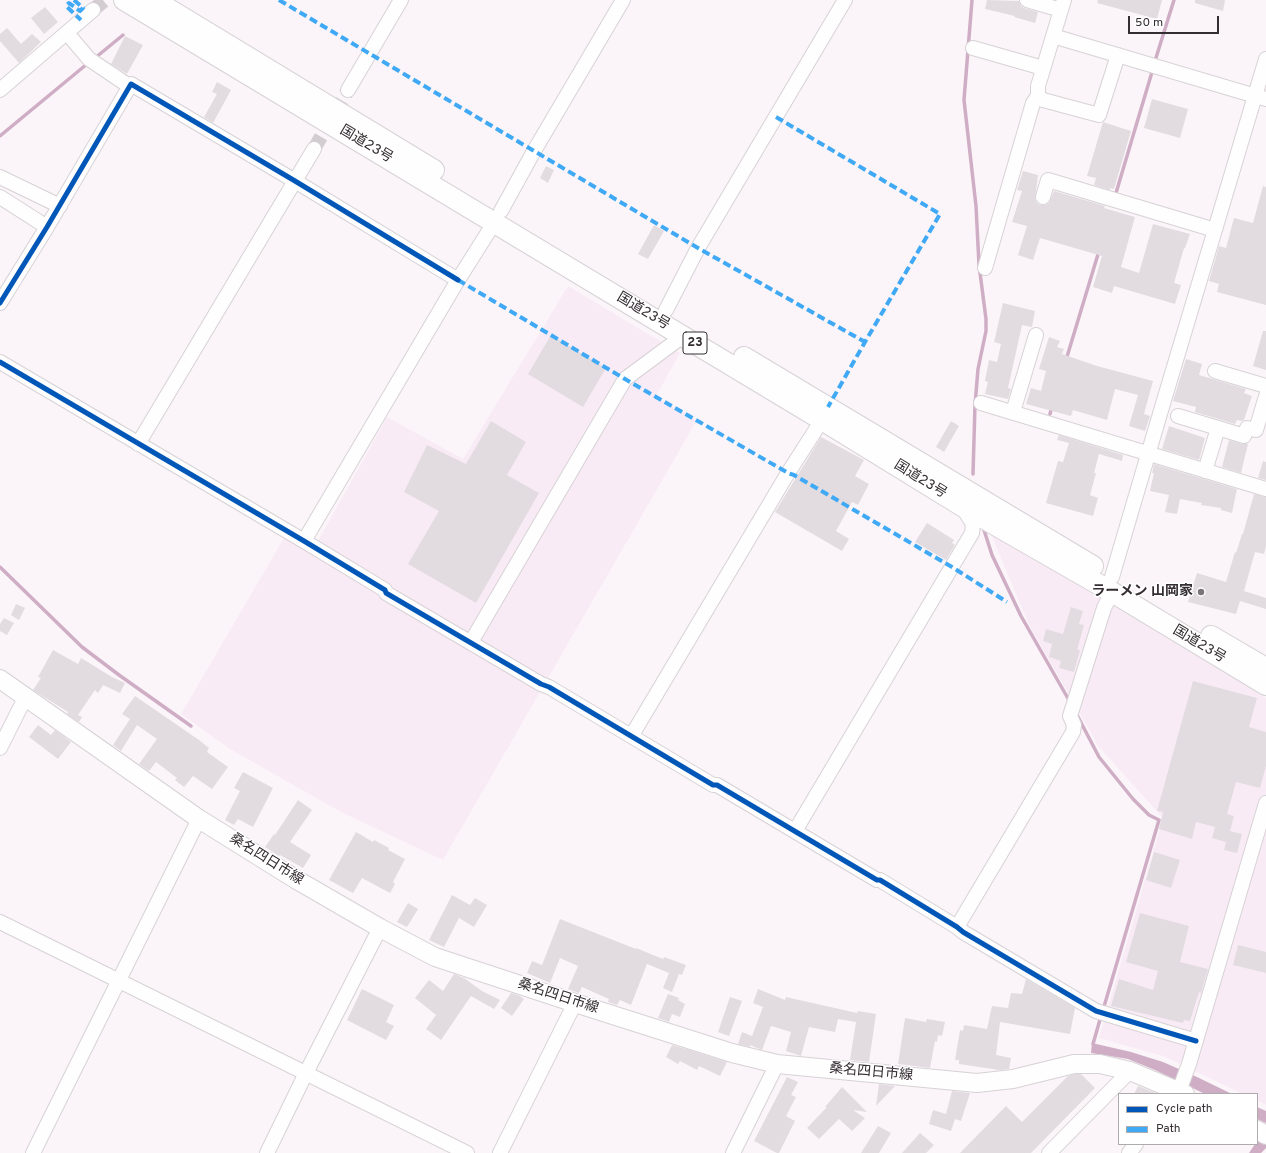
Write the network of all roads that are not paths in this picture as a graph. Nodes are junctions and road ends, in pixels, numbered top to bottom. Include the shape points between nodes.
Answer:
1 (124, 0) edge
2 (154, 0) edge
3 (401, 0) edge
4 (623, 0) edge
5 (845, 0) edge
6 (1027, 0) edge
7 (1063, 5) edge
8 (93, 10) tunnel mouth
9 (67, 33) junction
10 (1053, 36) junction
11 (973, 48) dead end
12 (1118, 55) junction
13 (1266, 59) edge
14 (1043, 68) junction
15 (129, 86) junction
16 (0, 90) edge
17 (348, 90) tunnel mouth
18 (1038, 96) junction
19 (1260, 97) edge
20 (314, 149) tunnel mouth
21 (0, 177) edge
22 (295, 181) junction
23 (0, 197) edge
24 (1043, 197) dead end
25 (60, 206) junction
26 (498, 217) junction
27 (47, 227) junction
28 (1215, 230) junction
29 (985, 268) dead end
30 (458, 280) junction
31 (0, 304) edge
32 (666, 310) junction
33 (1036, 335) dead end
34 (683, 336) junction
35 (0, 362) edge
36 (1215, 371) dead end
37 (1266, 386) edge
38 (1266, 396) edge
39 (982, 403) dead end
40 (1013, 412) junction
41 (1178, 416) dead end
42 (822, 420) junction
43 (1218, 428) junction
44 (138, 444) junction
45 (1149, 453) junction
46 (1204, 471) junction
47 (1266, 489) edge
48 (962, 506) junction
49 (304, 541) junction
50 (1112, 585) junction
51 (470, 642) junction
52 (1266, 668) edge
53 (0, 679) edge
54 (1266, 685) edge
55 (25, 698) junction
56 (632, 735) junction
57 (0, 748) edge
58 (1266, 803) edge
59 (199, 818) junction
60 (795, 831) junction
61 (1260, 843) edge
62 (0, 922) edge
63 (957, 927) junction
64 (380, 928) junction
65 (117, 980) junction
66 (575, 1003) junction
67 (1196, 1041) junction
68 (777, 1064) junction
69 (1130, 1071) junction
70 (306, 1073) junction
71 (1180, 1093) edge
72 (1135, 1145) edge
73 (33, 1153) edge
74 (267, 1153) edge
75 (468, 1153) edge
76 (500, 1153) edge
77 (733, 1153) edge
78 (1049, 1153) edge
79 (1129, 1153) edge

1 - 26 highway, 国道23号 / 23
2 - 26 highway, 国道23号 / 23
3 - 17 street
4 - 26 street
5 - 32 street via 698,248
6 - 7 street
7 - 10 street
8 - 9 street
9 - 15 street via 89,60
9 - 16 street
10 - 12 street
10 - 14 street
11 - 14 street
12 - 18 street via 1099,114 1043,100
12 - 19 street
13 - 19 street
14 - 18 street
15 - 22 street via 131,84
15 - 25 street
18 - 29 street via 1033,103
19 - 28 street
20 - 22 street
21 - 25 street
22 - 30 street
22 - 44 street
23 - 27 street
24 - 28 street via 1048,180
25 - 27 street
26 - 30 street
26 - 32 highway, 国道23号 / 23
26 - 34 highway, 国道23号 / 23
27 - 31 street
28 - 45 street
30 - 49 street
32 - 50 highway, 国道23号 / 23
33 - 40 street
34 - 42 highway, 国道23号 / 23
34 - 51 street via 625,379
35 - 44 street
36 - 37 street
38 - 43 street via 1256,430 1247,428 1244,436
39 - 40 street
40 - 45 street
41 - 43 street
42 - 48 highway, 国道23号 / 23
42 - 56 street
43 - 46 street
44 - 49 street
45 - 46 street
45 - 50 street
46 - 47 street
48 - 50 highway, 国道23号 / 23
48 - 60 street via 973,524 972,533
49 - 51 street
50 - 52 highway, 国道23号 / 23
50 - 54 highway, 国道23号 / 23
50 - 63 street via 1070,716 1074,726 1073,732
51 - 56 street
53 - 55 main road, 桑名四日市線
55 - 57 street
55 - 59 main road, 桑名四日市線
56 - 60 street
58 - 61 street
59 - 64 main road, 桑名四日市線 via 297,880
59 - 65 street
60 - 63 street
61 - 67 street
62 - 65 street
63 - 67 street via 1103,1013
64 - 66 main road, 桑名四日市線 via 435,957
64 - 70 street
65 - 70 street
65 - 73 street
66 - 68 main road, 桑名四日市線 via 732,1053
66 - 76 street
67 - 71 street
68 - 69 main road, 桑名四日市線 via 977,1083 1014,1079 1074,1064 1100,1064
68 - 77 street
69 - 71 main road, 桑名四日市線
69 - 78 street
70 - 74 street
70 - 75 street
72 - 79 street

